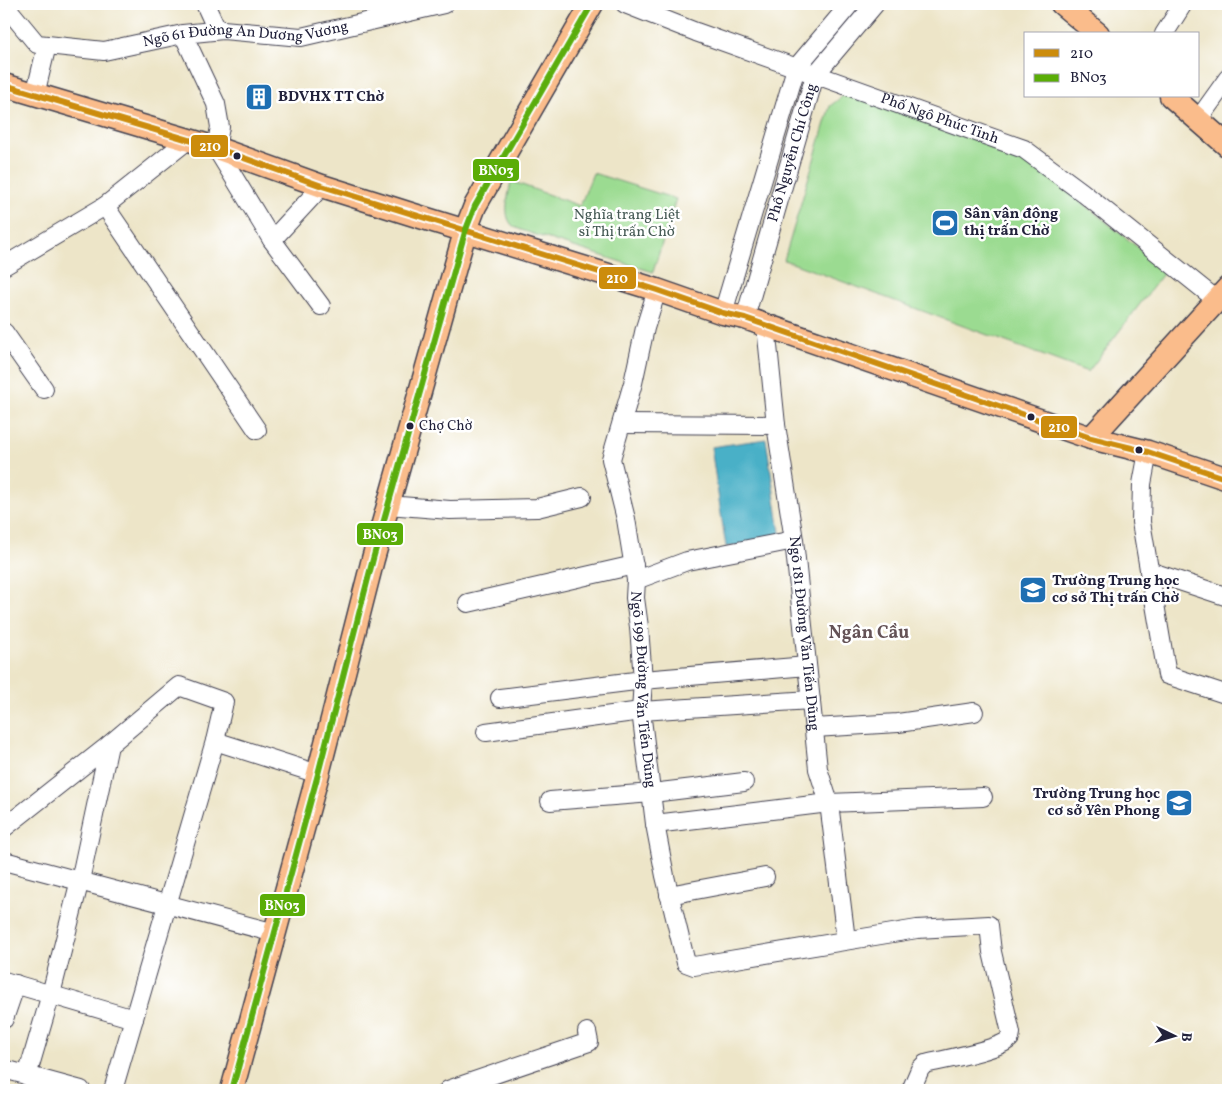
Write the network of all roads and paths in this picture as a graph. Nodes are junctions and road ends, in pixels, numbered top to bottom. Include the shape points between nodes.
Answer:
1 (4, 4) edge
2 (205, 4) edge
3 (444, 4) edge
4 (592, 4) edge
5 (625, 4) edge
6 (850, 4) edge
7 (875, 4) edge
8 (1062, 4) edge
9 (1183, 4) edge
10 (217, 30) junction
11 (1096, 32) edge
12 (1165, 32) edge
13 (183, 34) junction
14 (47, 45) junction
15 (796, 68) junction
16 (815, 75) junction
17 (1228, 78) edge
18 (5, 87) edge
19 (35, 94) junction
20 (1173, 98) edge
21 (1198, 120) junction
22 (188, 140) junction
23 (1228, 146) edge
24 (216, 148) junction
25 (322, 186) junction
26 (105, 206) junction
27 (464, 232) junction
28 (272, 240) junction
29 (4, 266) edge
30 (657, 290) junction
31 (1223, 295) edge
32 (321, 306) dead end
33 (734, 316) junction
34 (766, 326) junction
35 (4, 332) edge
36 (44, 389) dead end
37 (622, 424) junction
38 (776, 425) junction
39 (257, 430) dead end
40 (1091, 438) junction
41 (1148, 452) junction
42 (1228, 479) edge
43 (582, 497) dead end
44 (388, 505) junction
45 (794, 540) junction
46 (1149, 570) junction
47 (635, 572) junction
48 (1228, 596) edge
49 (468, 603) dead end
50 (807, 666) junction
51 (643, 680) junction
52 (1228, 694) edge
53 (500, 698) dead end
54 (811, 700) junction
55 (641, 711) junction
56 (974, 712) dead end
57 (814, 728) junction
58 (486, 732) dead end
59 (215, 742) junction
60 (109, 745) junction
61 (318, 774) junction
62 (744, 782) dead end
63 (652, 793) junction
64 (983, 797) dead end
65 (550, 801) dead end
66 (829, 803) junction
67 (655, 824) junction
68 (4, 828) edge
69 (4, 861) edge
70 (765, 877) dead end
71 (79, 880) junction
72 (669, 895) junction
73 (167, 903) junction
74 (274, 933) junction
75 (846, 940) junction
76 (10, 982) edge
77 (51, 994) junction
78 (4, 1019) edge
79 (134, 1019) junction
80 (587, 1032) dead end
81 (4, 1069) edge
82 (27, 1076) junction
83 (80, 1090) edge
84 (114, 1090) edge
85 (232, 1090) edge
86 (448, 1090) edge
87 (911, 1090) edge

1 - 14 street via 37,44
2 - 10 street
3 - 10 street, Ngõ 61 Đường An Dương Vương via 301,37
4 - 27 main road via 475,206
5 - 15 street, Phố Ngô Phúc Tinh
6 - 15 street, Phố Nguyễn Chí Công
7 - 16 street, Phố Nguyễn Chí Công
8 - 11 main road
9 - 12 street
10 - 13 street, Ngõ 61 Đường An Dương Vương
13 - 14 street, Ngõ 61 Đường An Dương Vương via 104,51
13 - 24 street via 216,104 220,127
14 - 19 street
15 - 16 street, Phố Ngô Phúc Tinh
15 - 33 street, Phố Nguyễn Chí Công
16 - 31 street, Phố Ngô Phúc Tinh via 1024,149
16 - 33 street, Phố Nguyễn Chí Công
17 - 21 street
18 - 19 main road
19 - 22 main road
20 - 21 main road
21 - 23 main road
22 - 24 main road
22 - 26 street
24 - 25 main road
24 - 28 street
25 - 27 main road
25 - 28 street
26 - 29 street
26 - 39 street
27 - 30 main road
27 - 44 main road
28 - 32 street
30 - 33 main road
30 - 37 street, Ngõ 199 Đường Văn Tiến Dũng
31 - 40 main road
33 - 34 main road
34 - 38 street, Ngõ 181 Đường Văn Tiến Dũng
34 - 40 main road
35 - 36 street
37 - 38 street
37 - 47 street, Ngõ 199 Đường Văn Tiến Dũng via 611,459
38 - 45 street, Ngõ 181 Đường Văn Tiến Dũng
40 - 41 main road
41 - 42 main road
41 - 46 street via 1142,484 1141,522
43 - 44 street via 537,508 450,510
44 - 61 main road
45 - 47 street
45 - 50 street, Ngõ 181 Đường Văn Tiến Dũng
46 - 48 street
46 - 52 street via 1167,674
47 - 49 street
47 - 51 street, Ngõ 199 Đường Văn Tiến Dũng
50 - 51 street
50 - 54 street, Ngõ 181 Đường Văn Tiến Dũng
51 - 53 street
51 - 55 street, Ngõ 199 Đường Văn Tiến Dũng
54 - 55 street
54 - 57 street, Ngõ 181 Đường Văn Tiến Dũng
55 - 58 street
55 - 63 street, Ngõ 199 Đường Văn Tiến Dũng
56 - 57 street via 898,723
57 - 66 street, Ngõ 181 Đường Văn Tiến Dũng via 818,769
59 - 60 street via 224,702 179,686
59 - 61 street
59 - 73 street
60 - 68 street
60 - 71 street
61 - 74 main road
62 - 63 street
63 - 65 street
63 - 67 street, Ngõ 199 Đường Văn Tiến Dũng
64 - 66 street
66 - 67 street
66 - 75 street, Ngõ 181 Đường Văn Tiến Dũng
67 - 72 street, Ngõ 199 Đường Văn Tiến Dũng
69 - 71 street
70 - 72 street
71 - 73 street
71 - 77 street
72 - 75 street, Ngõ 199 Đường Văn Tiến Dũng via 686,963 694,966
73 - 74 street
73 - 79 street
74 - 85 main road
75 - 87 street via 916,929 990,925 992,952 1010,1038 987,1049 925,1064
76 - 77 street
76 - 78 street
77 - 79 street
77 - 82 street
79 - 84 street
80 - 86 street via 589,1042
81 - 82 street
82 - 83 street

